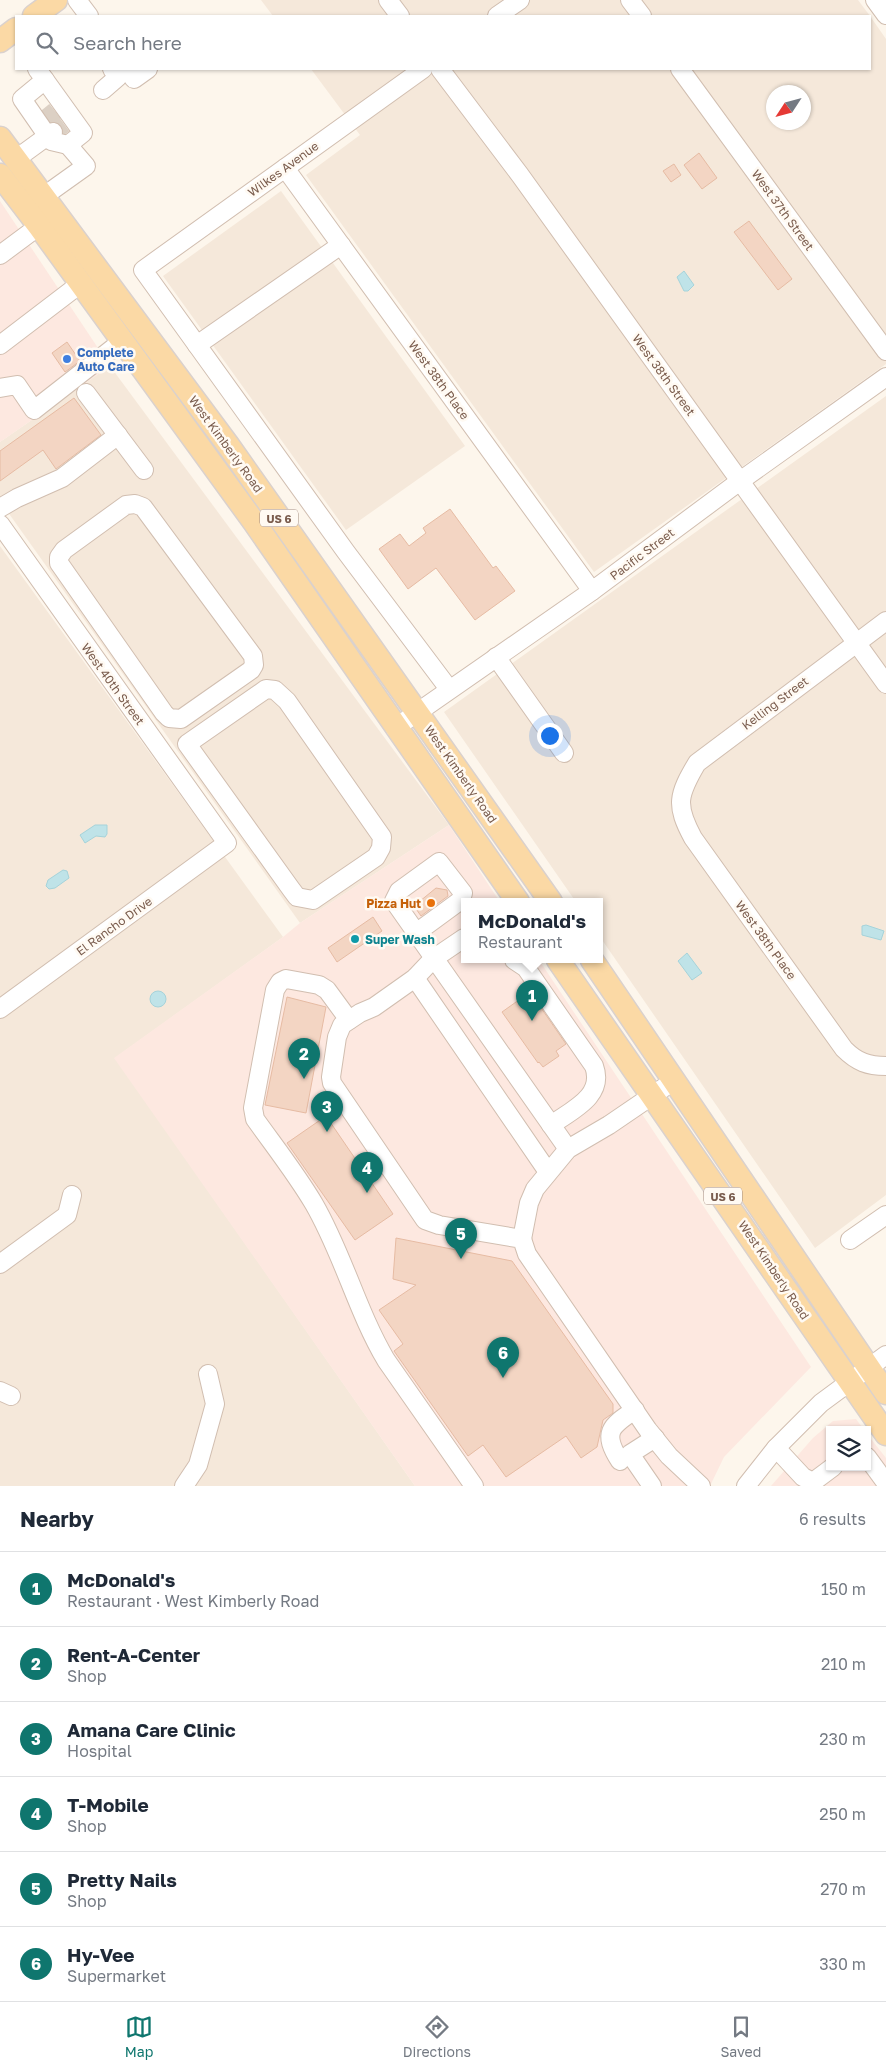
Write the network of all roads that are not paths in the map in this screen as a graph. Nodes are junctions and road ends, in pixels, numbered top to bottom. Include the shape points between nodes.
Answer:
1 (56, 0) edge
2 (63, 0) edge
3 (77, 0) edge
4 (388, 0) edge
5 (520, 0) edge
6 (630, 0) edge
7 (875, 0) edge
8 (35, 15) edge
9 (73, 15) edge
10 (88, 15) edge
11 (399, 15) edge
12 (498, 15) edge
13 (641, 15) edge
14 (886, 15) edge
15 (113, 70) edge
16 (128, 70) edge
17 (147, 70) edge
18 (422, 70) edge
19 (441, 70) edge
20 (681, 70) edge
21 (41, 75) edge
22 (103, 90) dead end
23 (55, 121) junction
24 (0, 138) edge
25 (68, 145) junction
26 (16, 159) junction
27 (285, 168) junction
28 (0, 175) edge
29 (44, 196) junction
30 (39, 226) junction
31 (341, 245) junction
32 (2, 249) edge
33 (80, 284) junction
34 (121, 342) junction
35 (0, 345) edge
36 (197, 345) junction
37 (886, 351) edge
38 (886, 377) edge
39 (0, 388) edge
40 (86, 393) dead end
41 (118, 435) junction
42 (144, 470) dead end
43 (740, 481) junction
44 (0, 508) edge
45 (0, 524) edge
46 (592, 591) junction
47 (87, 605) junction
48 (67, 620) junction
49 (886, 621) edge
50 (856, 642) junction
51 (496, 657) junction
52 (886, 684) edge
53 (449, 689) junction
54 (417, 712) junction
55 (395, 728) junction
56 (187, 744) junction
57 (564, 753) dead end
58 (164, 756) junction
59 (681, 798) joint
60 (227, 844) joint
61 (462, 898) edge
62 (515, 898) edge
63 (549, 898) edge
64 (461, 900) edge
65 (416, 933) junction
66 (461, 940) edge
67 (433, 959) junction
68 (518, 963) edge
69 (560, 963) edge
70 (594, 963) edge
71 (415, 978) junction
72 (0, 1009) edge
73 (349, 1020) junction
74 (880, 1066) edge
75 (675, 1080) junction
76 (653, 1094) junction
77 (551, 1125) junction
78 (568, 1149) junction
79 (548, 1172) junction
80 (72, 1195) dead end
81 (886, 1215) edge
82 (522, 1239) junction
83 (850, 1240) dead end
84 (0, 1264) edge
85 (886, 1355) edge
86 (208, 1374) dead end
87 (859, 1375) junction
88 (886, 1393) edge
89 (635, 1410) junction
90 (886, 1434) edge
91 (655, 1438) junction
92 (776, 1448) junction
93 (620, 1461) dead end
94 (871, 1464) edge
95 (829, 1471) edge
96 (883, 1483) edge
97 (813, 1485) edge
98 (184, 1486) edge
99 (474, 1486) edge
100 (652, 1486) edge
101 (701, 1486) edge
102 (746, 1486) edge
103 (830, 1486) edge

1 - 8 main road
2 - 9 street
3 - 10 street
4 - 11 street
5 - 12 street
6 - 13 street
7 - 14 street
15 - 22 street via 118,77
16 - 17 street via 134,79
18 - 27 street, Wilkes Avenue
19 - 43 street, West 38th Street
20 - 37 street, West 37th Street
21 - 23 street
21 - 23 street via 22,99
23 - 25 street via 51,140
23 - 25 street via 83,133
23 - 26 street
24 - 26 main road, West Kimberly Road / US 6
25 - 29 street via 86,166
26 - 29 main road, West Kimberly Road / US 6
27 - 31 street, West 38th Place
27 - 36 street, Wilkes Avenue via 143,270
28 - 30 main road, West Kimberly Road / US 6
29 - 54 main road, West Kimberly Road / US 6 via 228,445
30 - 32 street
30 - 33 main road, West Kimberly Road / US 6
31 - 36 street
31 - 46 street, West 38th Place
33 - 34 main road, West Kimberly Road / US 6
33 - 35 street
34 - 39 street via 34,410 17,385
34 - 55 main road, West Kimberly Road / US 6 via 254,522
36 - 53 street
38 - 43 street, Pacific Street
40 - 41 street
41 - 42 street
41 - 44 street via 62,478
43 - 46 street, Pacific Street
43 - 50 street, West 38th Street
45 - 48 street, West 40th Street
46 - 51 street, Pacific Street
47 - 47 street via 169,718 181,719 254,665 253,656 143,506 126,505 59,557 59,563
47 - 48 street
48 - 58 street, West 40th Street
49 - 50 street, Kelling Street
50 - 52 street, West 38th Street
50 - 59 street, Kelling Street via 697,763
51 - 53 street, Pacific Street
51 - 57 street
53 - 54 street, Pacific Street
54 - 55 street, Pacific Street
54 - 63 main road, West Kimberly Road / US 6
55 - 62 main road, West Kimberly Road / US 6
56 - 56 street via 297,897 313,900 376,857 382,837 287,701 275,690 259,692
56 - 58 street
58 - 60 street, West 40th Street
59 - 74 street, West 38th Place via 681,816 693,838 838,1041 856,1060
60 - 72 street, El Rancho Drive
61 - 65 street via 463,893 439,862 400,890 394,900
64 - 65 street
65 - 67 street
66 - 67 street
67 - 71 street
67 - 77 street
68 - 77 street via 526,968 597,1074 597,1083 588,1099
69 - 76 main road, West Kimberly Road / US 6
70 - 75 main road, West Kimberly Road / US 6
71 - 73 street
71 - 79 street
73 - 82 street via 337,1036 332,1083 425,1220
73 - 99 street via 327,990 319,985 286,978 280,982 275,990 253,1108 255,1119 314,1204 386,1360
75 - 76 street
75 - 87 main road, West Kimberly Road / US 6
76 - 78 street
76 - 87 main road, West Kimberly Road / US 6
77 - 78 street
78 - 79 street
79 - 82 street via 529,1203
80 - 84 street via 68,1215
81 - 83 street
82 - 89 street via 527,1254
85 - 87 street
86 - 98 street via 215,1404 198,1465
87 - 88 main road, West Kimberly Road / US 6
87 - 90 main road, West Kimberly Road / US 6
87 - 92 street via 821,1403
89 - 91 street
89 - 93 street via 616,1422 610,1433 611,1446
91 - 100 street via 630,1454
91 - 101 street
92 - 97 street
92 - 102 street
94 - 96 street
95 - 97 street
97 - 103 street

